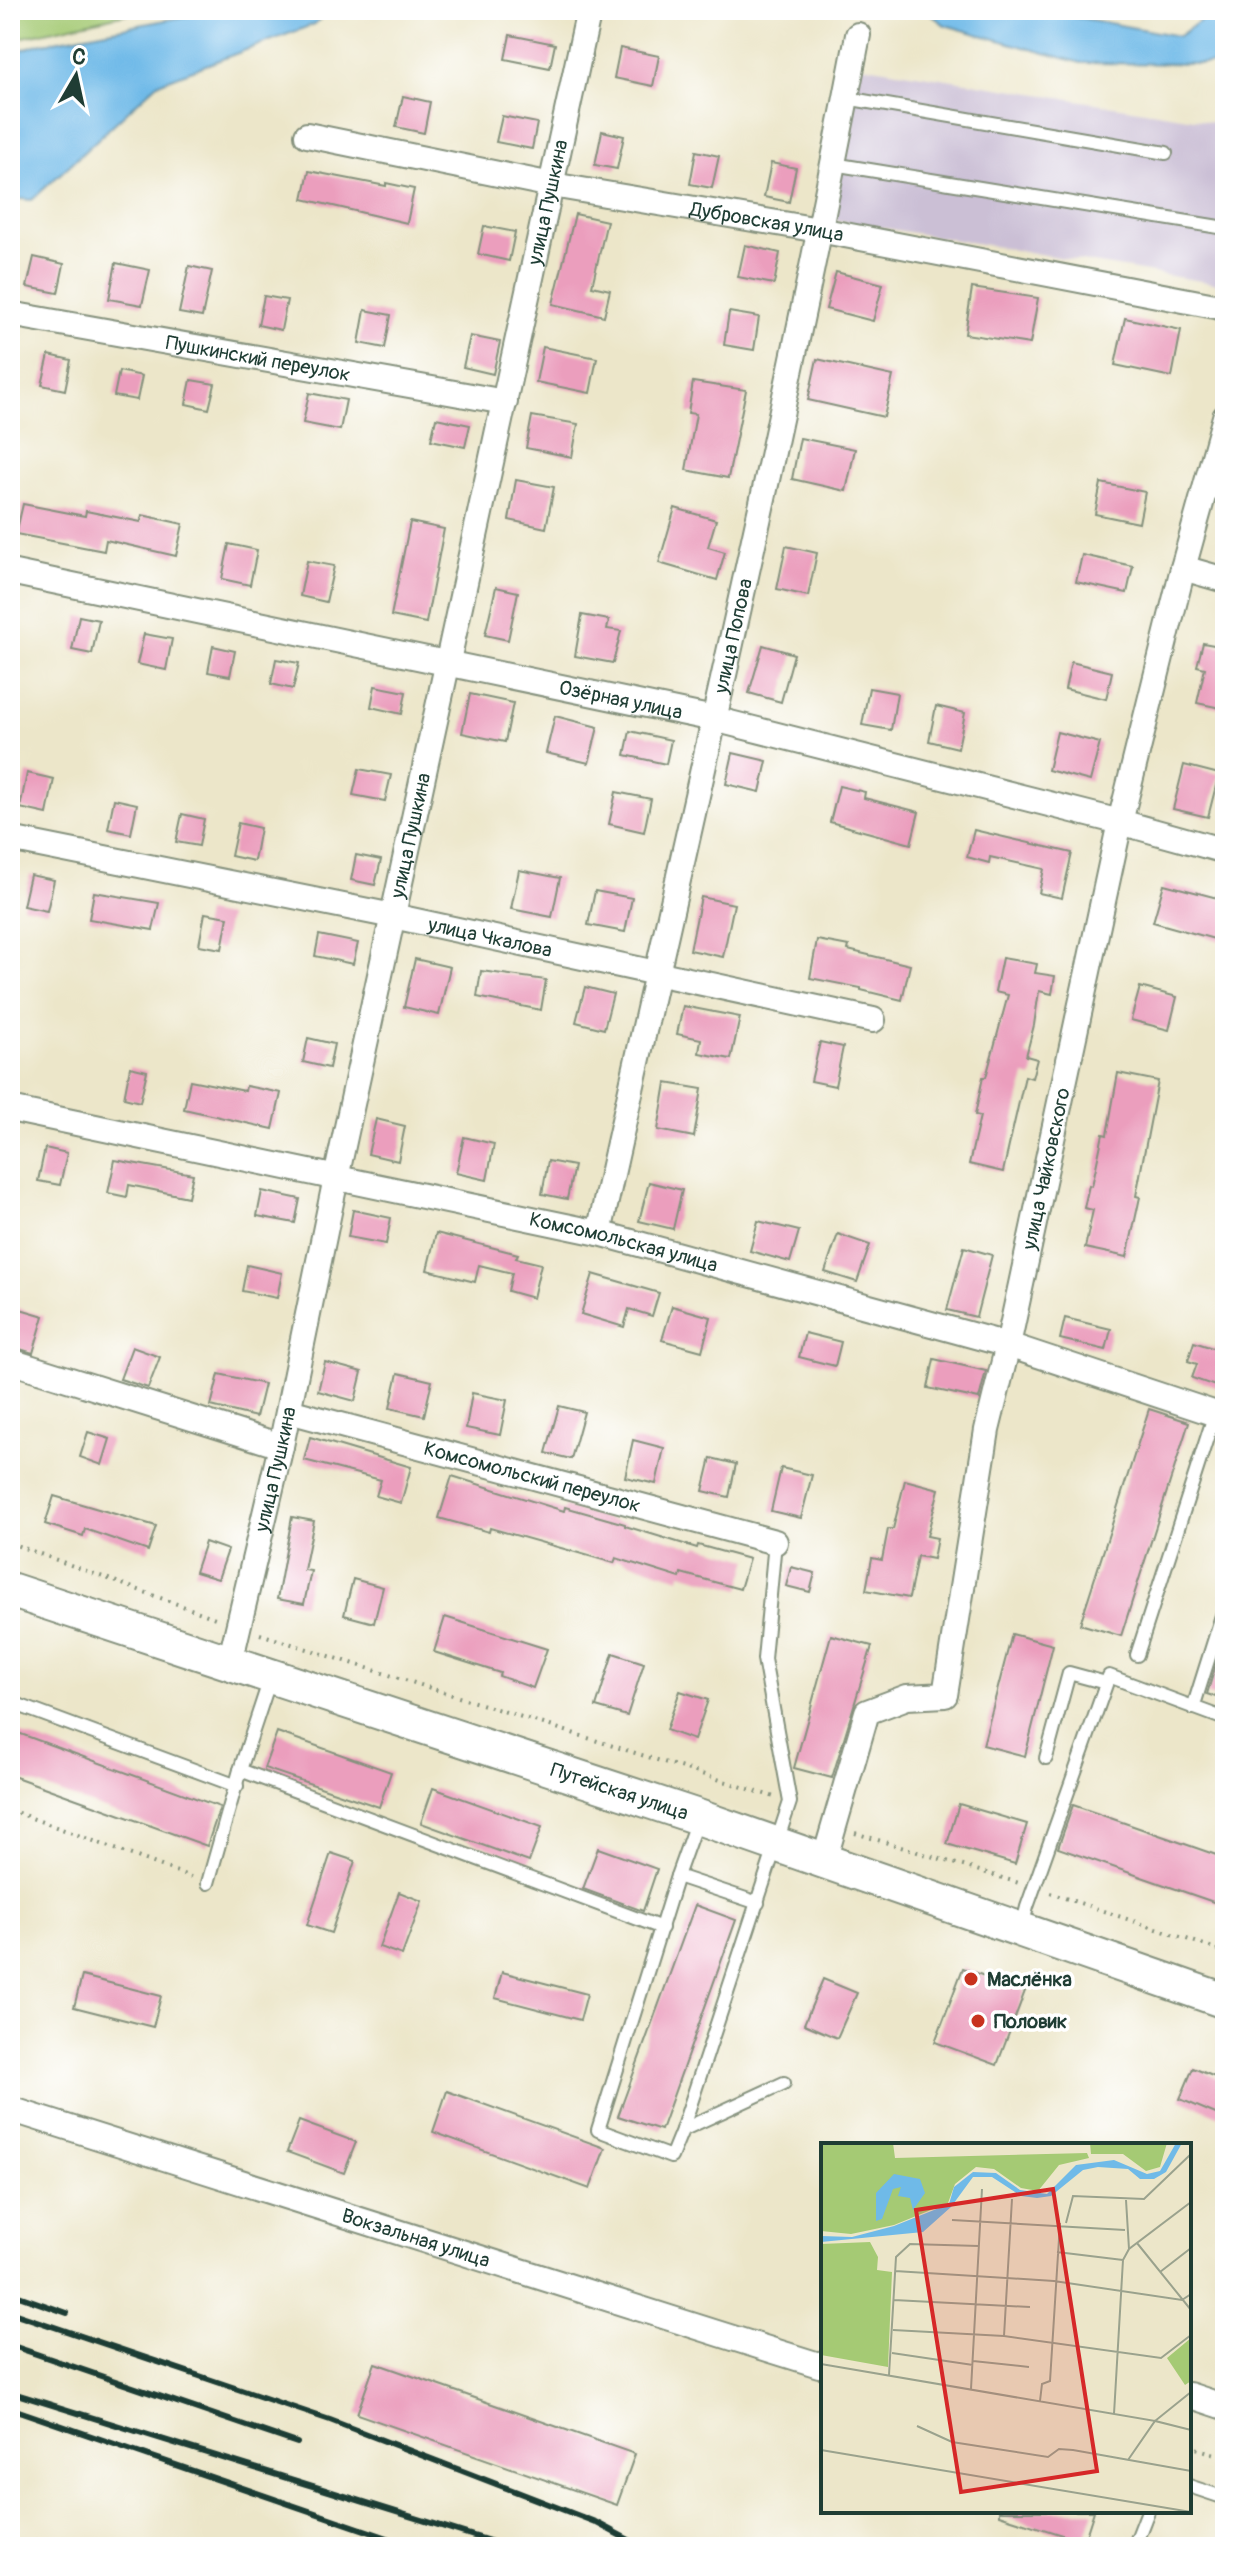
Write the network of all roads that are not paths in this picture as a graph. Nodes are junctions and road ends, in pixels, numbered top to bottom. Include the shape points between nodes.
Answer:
1 (589, 10) edge
2 (858, 35) dead end
3 (846, 98) junction
4 (307, 135) dead end
5 (1166, 153) dead end
6 (833, 164) junction
7 (552, 185) junction
8 (1225, 228) edge
9 (819, 230) junction
10 (1225, 308) edge
11 (10, 314) edge
12 (505, 402) junction
13 (1225, 417) edge
14 (1183, 568) junction
15 (10, 572) edge
16 (1225, 580) edge
17 (448, 662) junction
18 (714, 719) junction
19 (1120, 822) junction
20 (10, 839) edge
21 (1225, 851) edge
22 (393, 916) junction
23 (656, 972) junction
24 (873, 1020) dead end
25 (10, 1109) edge
26 (336, 1178) junction
27 (599, 1233) junction
28 (1008, 1345) junction
29 (10, 1361) edge
30 (289, 1411) junction
31 (1220, 1415) edge
32 (281, 1446) junction
33 (775, 1542) joint
34 (10, 1590) edge
35 (1225, 1606) edge
36 (1137, 1655) dead end
37 (230, 1662) junction
38 (271, 1676) junction
39 (1106, 1683) junction
40 (10, 1702) edge
41 (1193, 1708) junction
42 (1225, 1719) edge
43 (1046, 1758) dead end
44 (240, 1770) junction
45 (237, 1786) junction
46 (698, 1817) junction
47 (778, 1845) junction
48 (824, 1861) junction
49 (677, 1876) junction
50 (208, 1883) road end
51 (758, 1903) junction
52 (662, 1928) junction
53 (1022, 1930) junction
54 (1225, 2001) edge
55 (784, 2083) dead end
56 (10, 2109) edge
57 (682, 2130) junction
58 (821, 2364) edge
59 (1191, 2396) edge
60 (1225, 2407) edge
61 (1191, 2487) edge
62 (1225, 2498) edge
63 (1147, 2513) edge
64 (1134, 2547) edge

1 - 7 street, улица Пушкина
2 - 3 street, улица Попова
3 - 5 lane
3 - 6 street, улица Попова
4 - 7 street, Дубровская улица
6 - 8 lane
6 - 9 street, улица Попова
7 - 9 street, Дубровская улица
7 - 12 street, улица Пушкина
9 - 10 street, Дубровская улица
9 - 18 street, улица Попова
11 - 12 street, Пушкинский переулок
12 - 17 street, улица Пушкина
13 - 14 street, улица Чайковского
14 - 16 street
14 - 19 street, улица Чайковского
15 - 17 street, Озёрная улица
17 - 18 street, Озёрная улица
17 - 22 street, улица Пушкина
18 - 19 street, Озёрная улица
18 - 23 street, улица Попова
19 - 21 street, Озёрная улица
19 - 28 street, улица Чайковского
20 - 22 street, улица Чкалова
22 - 23 street, улица Чкалова
22 - 26 street, улица Пушкина
23 - 24 street, улица Чкалова
23 - 27 street, улица Попова
25 - 26 street, Комсомольская улица
26 - 27 street, Комсомольская улица
26 - 30 street, улица Пушкина
27 - 28 street, Комсомольская улица
28 - 31 street, Комсомольская улица
28 - 48 street, улица Чайковского via 987,1430 945,1695 907,1697 867,1712
29 - 32 street
30 - 32 street, улица Пушкина
30 - 33 street, Комсомольский переулок
31 - 36 lane
32 - 37 street, улица Пушкина
33 - 47 lane via 764,1659 790,1802
34 - 37 main road, Путейская улица
35 - 41 lane
37 - 38 main road, Путейская улица
38 - 44 lane
38 - 46 main road, Путейская улица
39 - 41 lane via 1109,1676
39 - 43 lane via 1069,1673
39 - 53 lane
40 - 45 lane
41 - 42 lane
44 - 45 lane
44 - 52 lane
45 - 50 lane
46 - 47 main road, Путейская улица
46 - 49 lane
47 - 48 main road, Путейская улица
47 - 51 lane
48 - 53 main road, Путейская улица
49 - 51 lane
49 - 52 lane
51 - 57 lane
52 - 57 lane via 598,2130 671,2157
53 - 54 main road, Путейская улица
55 - 57 lane
56 - 58 street, Вокзальная улица
59 - 60 street
61 - 62 lane
63 - 64 lane

